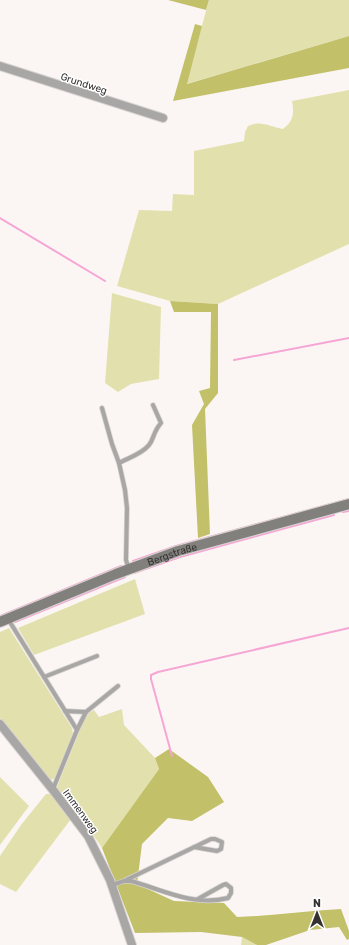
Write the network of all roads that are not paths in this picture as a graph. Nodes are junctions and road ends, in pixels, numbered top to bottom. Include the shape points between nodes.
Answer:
1 (0, 66) edge
2 (163, 118) dead end
3 (154, 405) dead end
4 (102, 408) dead end
5 (119, 463) junction
6 (349, 504) edge
7 (129, 569) junction
8 (4, 620) edge
9 (97, 656) dead end
10 (44, 677) junction
11 (118, 686) dead end
12 (65, 711) junction
13 (86, 712) junction
14 (0, 724) edge
15 (77, 730) junction
16 (53, 790) junction
17 (194, 847) junction
18 (124, 882) junction
19 (112, 885) junction
20 (198, 899) junction
21 (132, 945) edge

1 - 2 street, Grundweg
3 - 5 lane via 161,424 155,430 149,445
4 - 5 lane
5 - 7 lane via 126,496 126,560
6 - 7 street, Bergstraße via 178,551
7 - 8 street, Bergstraße
8 - 10 lane
9 - 10 lane
10 - 12 lane
11 - 13 lane
12 - 13 lane
12 - 15 lane
13 - 15 lane
14 - 16 street, Immenweg
15 - 16 lane
16 - 19 street, Immenweg via 88,836
17 - 17 lane via 211,839 222,842 218,851
17 - 18 lane
18 - 19 lane
18 - 20 lane via 136,883 178,897
19 - 21 street, Immenweg
20 - 20 lane via 228,898 231,888 223,884

